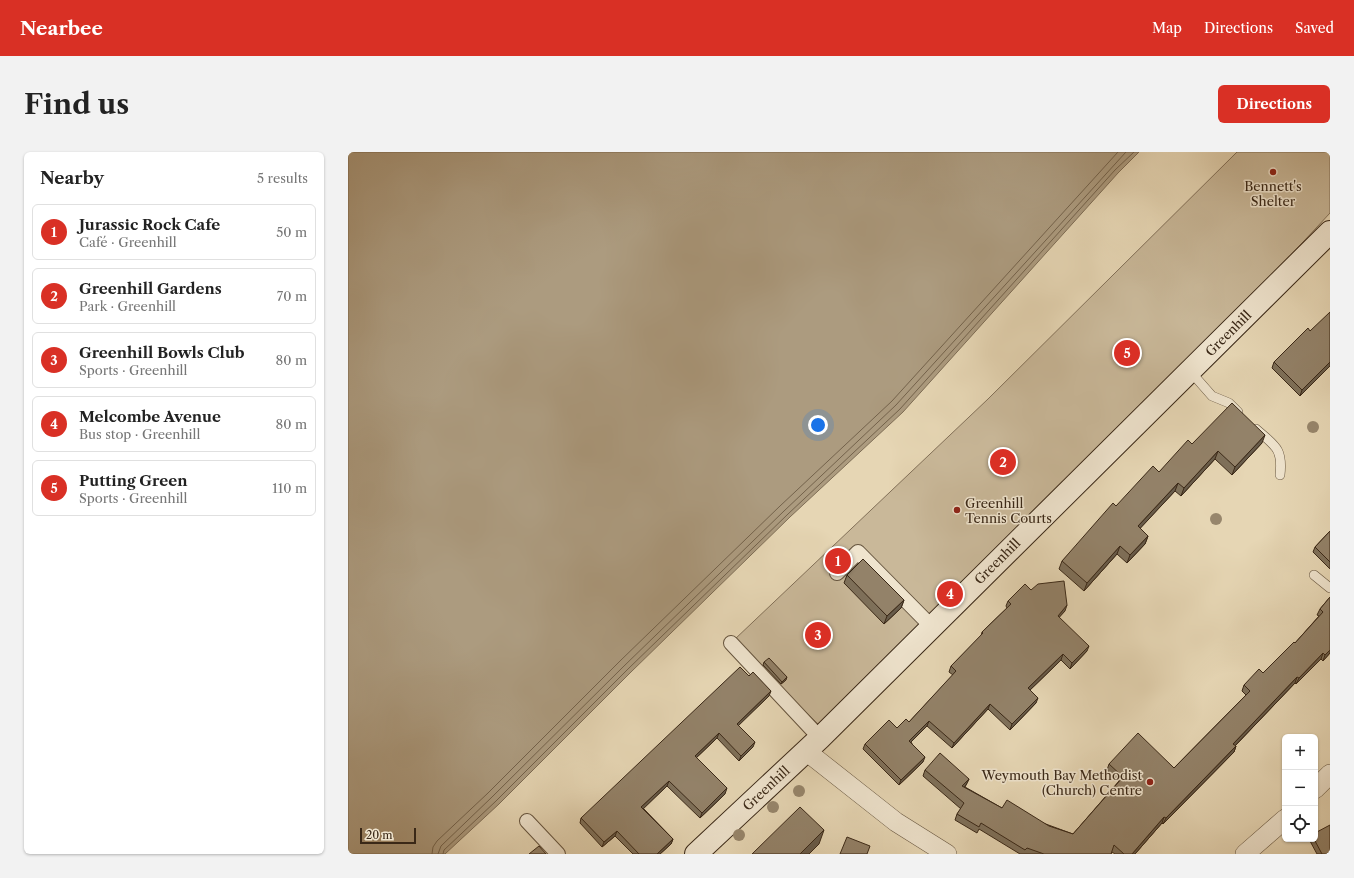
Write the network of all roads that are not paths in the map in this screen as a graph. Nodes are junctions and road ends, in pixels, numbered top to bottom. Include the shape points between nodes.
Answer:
1 (1330, 232) edge
2 (1190, 371) junction
3 (1280, 475) dead end
4 (837, 573) dead end
5 (1314, 575) dead end
6 (1330, 588) edge
7 (932, 627) junction
8 (732, 643) dead end
9 (813, 744) junction
10 (1330, 774) edge
11 (1318, 786) edge
12 (527, 821) dead end
13 (1282, 822) edge
14 (558, 854) edge
15 (696, 854) edge
16 (947, 854) edge
17 (1244, 854) edge

1 - 2 main road, Greenhill
2 - 3 lane via 1212,396 1229,403 1278,450 1282,460
2 - 7 main road, Greenhill
4 - 7 street via 858,552
5 - 6 lane
7 - 9 main road, Greenhill
8 - 9 street
9 - 15 main road, Greenhill
9 - 16 street via 896,822
10 - 11 street
12 - 14 street
13 - 17 street

